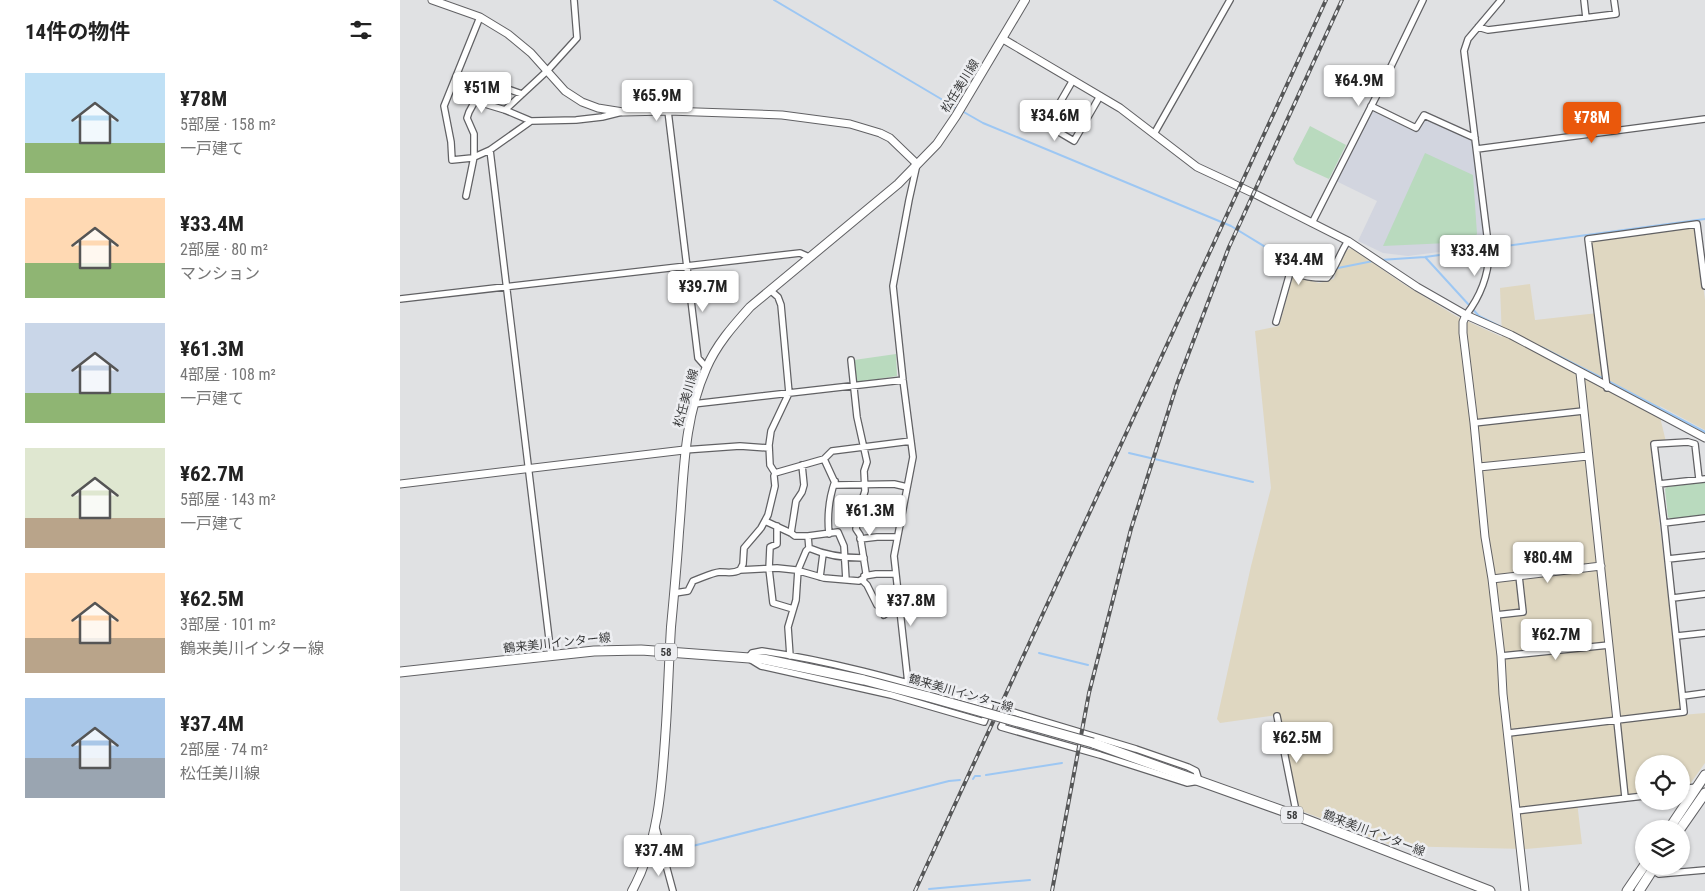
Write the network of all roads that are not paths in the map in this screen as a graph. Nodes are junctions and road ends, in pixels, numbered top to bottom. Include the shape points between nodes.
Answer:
1 (432, 0) edge
2 (574, 0) edge
3 (1025, 0) edge
4 (1230, 0) edge
5 (1424, 0) edge
6 (1501, 0) edge
7 (1584, 0) edge
8 (1614, 0) edge
9 (480, 17) junction
10 (1586, 18) junction
11 (1478, 27) junction
12 (1003, 39) junction
13 (546, 71) junction
14 (457, 76) junction
15 (1073, 80) junction
16 (522, 94) junction
17 (1100, 96) junction
18 (475, 101) junction
19 (1371, 106) junction
20 (505, 110) junction
21 (668, 111) junction
22 (623, 112) junction
23 (1705, 119) edge
24 (531, 121) junction
25 (1154, 134) junction
26 (1475, 138) junction
27 (1477, 149) junction
28 (490, 150) junction
29 (474, 157) junction
30 (917, 164) junction
31 (466, 196) dead end
32 (1312, 223) junction
33 (1348, 241) junction
34 (809, 257) junction
35 (686, 265) junction
36 (506, 286) junction
37 (1705, 286) edge
38 (770, 290) junction
39 (400, 299) edge
40 (1470, 310) junction
41 (1276, 322) dead end
42 (851, 360) dead end
43 (706, 367) junction
44 (1580, 373) junction
45 (903, 380) junction
46 (1607, 385) junction
47 (854, 386) junction
48 (789, 393) junction
49 (693, 404) junction
50 (1583, 411) junction
51 (1474, 423) junction
52 (1705, 438) edge
53 (911, 441) junction
54 (864, 446) junction
55 (769, 448) junction
56 (684, 450) junction
57 (1588, 456) junction
58 (824, 459) junction
59 (802, 465) junction
60 (1478, 468) junction
61 (528, 469) junction
62 (775, 473) junction
63 (1702, 479) edge
64 (835, 481) junction
65 (400, 484) edge
66 (1659, 484) junction
67 (864, 485) junction
68 (907, 487) junction
69 (1705, 518) edge
70 (765, 521) junction
71 (1664, 523) junction
72 (776, 526) junction
73 (791, 533) junction
74 (829, 534) junction
75 (808, 536) junction
76 (897, 537) junction
77 (860, 540) junction
78 (808, 548) junction
79 (823, 554) junction
80 (1705, 555) edge
81 (844, 558) junction
82 (864, 558) junction
83 (1668, 559) junction
84 (1601, 566) junction
85 (769, 569) junction
86 (740, 570) junction
87 (798, 570) junction
88 (895, 574) junction
89 (1519, 576) junction
90 (820, 577) junction
91 (863, 578) junction
92 (1492, 579) junction
93 (846, 580) junction
94 (675, 593) junction
95 (1705, 594) edge
96 (1673, 598) junction
97 (792, 609) junction
98 (884, 615) dead end
99 (1496, 615) junction
100 (1705, 633) edge
101 (1677, 636) junction
102 (1609, 645) junction
103 (670, 652) junction
104 (551, 655) junction
105 (790, 656) junction
106 (1502, 656) junction
107 (748, 658) junction
108 (400, 672) edge
109 (908, 683) junction
110 (1705, 692) edge
111 (1683, 696) junction
112 (1277, 716) dead end
113 (1618, 721) junction
114 (1509, 733) junction
115 (1705, 775) edge
116 (1199, 781) junction
117 (1697, 787) junction
118 (1690, 789) edge
119 (1705, 793) edge
120 (1635, 796) edge
121 (1626, 797) junction
122 (1516, 811) junction
123 (1297, 816) junction
124 (1675, 820) edge
125 (1686, 820) edge
126 (656, 828) junction
127 (1705, 870) edge
128 (1690, 871) edge
129 (1643, 875) edge
130 (1647, 875) edge
131 (632, 891) edge
132 (673, 891) edge
133 (1490, 891) edge
134 (1525, 891) edge
135 (1627, 891) edge
136 (1639, 891) edge

1 - 9 street
2 - 13 street via 577,38
3 - 12 main road, 松任美川線
4 - 25 street
5 - 19 street
6 - 11 street
7 - 10 street
8 - 10 street via 1616,14
9 - 13 street via 508,34
9 - 14 street
10 - 11 street via 1488,30
11 - 26 street via 1468,39 1464,51
12 - 15 street
12 - 30 main road, 松任美川線 via 937,144
13 - 16 street
13 - 22 street via 565,91 582,102
14 - 18 street
14 - 29 street via 444,106 452,160
15 - 17 street
15 - 17 street via 1047,125 1074,141
16 - 18 street via 502,87
16 - 20 street
17 - 25 street
18 - 20 street
18 - 29 street via 468,118 474,134
19 - 26 street via 1416,128 1424,115
19 - 32 street
20 - 24 street
21 - 22 street
21 - 30 street via 782,115 850,124 890,138
21 - 35 street
22 - 24 street via 551,122
23 - 27 street
24 - 28 street
25 - 32 street via 1197,167
26 - 27 street
27 - 40 street via 1489,260 1484,285
28 - 29 street
28 - 36 street
29 - 31 street
30 - 34 main road, 松任美川線 via 898,184
30 - 45 street via 893,286
32 - 33 street
33 - 40 street via 1382,264
33 - 41 street via 1327,278 1309,278 1291,269
34 - 35 street via 800,253
34 - 38 main road, 松任美川線
35 - 36 street
35 - 43 street via 698,358
36 - 39 street
36 - 61 street
37 - 46 street via 1697,224 1588,239
38 - 43 main road, 松任美川線 via 729,330
38 - 48 street via 781,305
40 - 44 street
40 - 51 street via 1463,322 1463,333
42 - 47 street
43 - 49 main road, 松任美川線
44 - 46 street
44 - 50 street
45 - 47 street
45 - 53 street
46 - 52 street
47 - 48 street
47 - 54 street
48 - 49 street
48 - 55 street via 771,431
49 - 56 main road, 松任美川線
50 - 51 street
50 - 57 street
51 - 60 street
53 - 54 street
53 - 68 street via 913,457
54 - 58 street via 832,450
54 - 67 street via 867,462
55 - 56 street via 740,446
55 - 62 street via 770,465
56 - 61 street
56 - 94 main road, 松任美川線
57 - 60 street
57 - 84 street
58 - 59 street
58 - 64 street
59 - 62 street
59 - 73 street via 804,485 796,501
60 - 92 street
61 - 65 street
61 - 104 street
62 - 70 street via 775,486
63 - 66 street
63 - 66 street via 1695,444 1654,444
64 - 67 street via 836,485
64 - 74 street via 829,505
66 - 71 street
67 - 68 street
67 - 77 street via 856,529
68 - 76 street
69 - 71 street
70 - 72 street
70 - 86 street via 744,548
71 - 83 street
72 - 73 street
72 - 85 street via 778,541 770,547
73 - 75 street
74 - 75 street
74 - 81 street via 838,532 844,546
75 - 78 street
76 - 77 street
76 - 88 street
77 - 82 street
78 - 79 street
78 - 87 street
79 - 81 street
79 - 90 street
80 - 83 street
81 - 82 street
81 - 93 street
82 - 91 street via 866,573
83 - 96 street
84 - 89 street
84 - 102 street
85 - 86 street
85 - 87 street
85 - 97 street via 774,603
86 - 94 street via 719,572 693,581 688,591
87 - 90 street
87 - 97 street via 796,600
88 - 91 street
88 - 109 street
89 - 92 street
89 - 99 street via 1523,612
90 - 93 street
91 - 93 street
91 - 98 street
92 - 99 street
94 - 103 main road, 松任美川線
95 - 96 street
96 - 101 street
97 - 105 street via 788,627
99 - 106 street
100 - 101 street
101 - 111 street
102 - 106 street
102 - 113 street
103 - 104 main road, 鶴来美川インター線 / 58 via 617,649
103 - 107 main road, 鶴来美川インター線 / 58
103 - 126 main road, 松任美川線 via 662,792
104 - 108 main road, 鶴来美川インター線 / 58
105 - 107 street via 762,651 752,653
105 - 109 street
106 - 114 street
107 - 109 street via 761,666 891,695 984,722 990,706
107 - 116 main road, 鶴来美川インター線 / 58, bridge via 864,680 929,697 1093,743
110 - 111 street
111 - 113 street via 1684,712
112 - 123 street
113 - 114 street
113 - 121 street
114 - 122 street
115 - 117 main road
116 - 116 street via 1187,783 1001,727 1010,710 1188,767 1196,771
116 - 123 main road, 鶴来美川インター線 / 58
117 - 118 street
117 - 124 main road
119 - 125 main road
120 - 121 street
121 - 122 street
122 - 134 street
123 - 133 main road, 鶴来美川インター線 / 58
126 - 131 main road, 松任美川線
126 - 132 street
127 - 128 street
129 - 135 main road
130 - 136 main road

